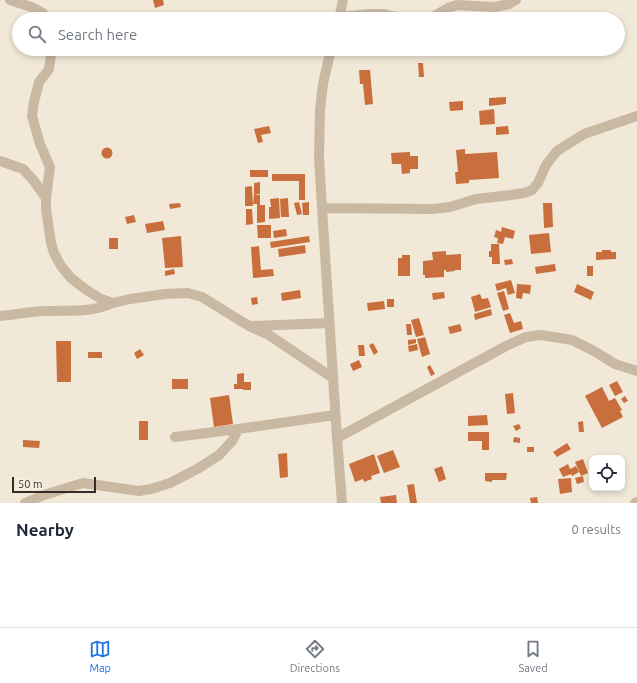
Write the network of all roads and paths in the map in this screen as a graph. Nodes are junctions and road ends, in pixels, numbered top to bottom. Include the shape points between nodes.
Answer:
1 (10, 0) edge
2 (343, 0) edge
3 (516, 0) edge
4 (41, 12) edge
5 (340, 12) edge
6 (441, 12) edge
7 (52, 56) edge
8 (329, 56) edge
9 (637, 116) edge
10 (0, 161) edge
11 (46, 198) junction
12 (322, 208) junction
13 (113, 303) junction
14 (0, 316) edge
15 (330, 323) junction
16 (249, 326) junction
17 (637, 371) edge
18 (333, 378) junction
19 (335, 415) junction
20 (238, 429) junction
21 (175, 437) dead end
22 (337, 438) junction
23 (24, 503) edge
24 (342, 503) edge

1 - 4 street
2 - 5 street
3 - 6 street via 494,7 457,5
7 - 11 street via 49,69 39,82 32,116 50,167
8 - 12 street via 320,110
9 - 12 street via 584,134 557,151 546,165 538,183 532,190 524,193 476,199 433,209
10 - 11 street via 23,169
11 - 13 street via 54,253 61,266 85,289
12 - 15 street
13 - 14 street via 90,310
13 - 16 street via 165,294 188,293 202,297
15 - 16 street
15 - 18 street
16 - 18 street via 269,335
17 - 22 street via 616,364 572,340 541,335 526,337
18 - 19 street
19 - 20 street
19 - 22 street
20 - 21 street
20 - 23 street via 233,440 219,455 170,483 140,491 83,483
22 - 24 street

